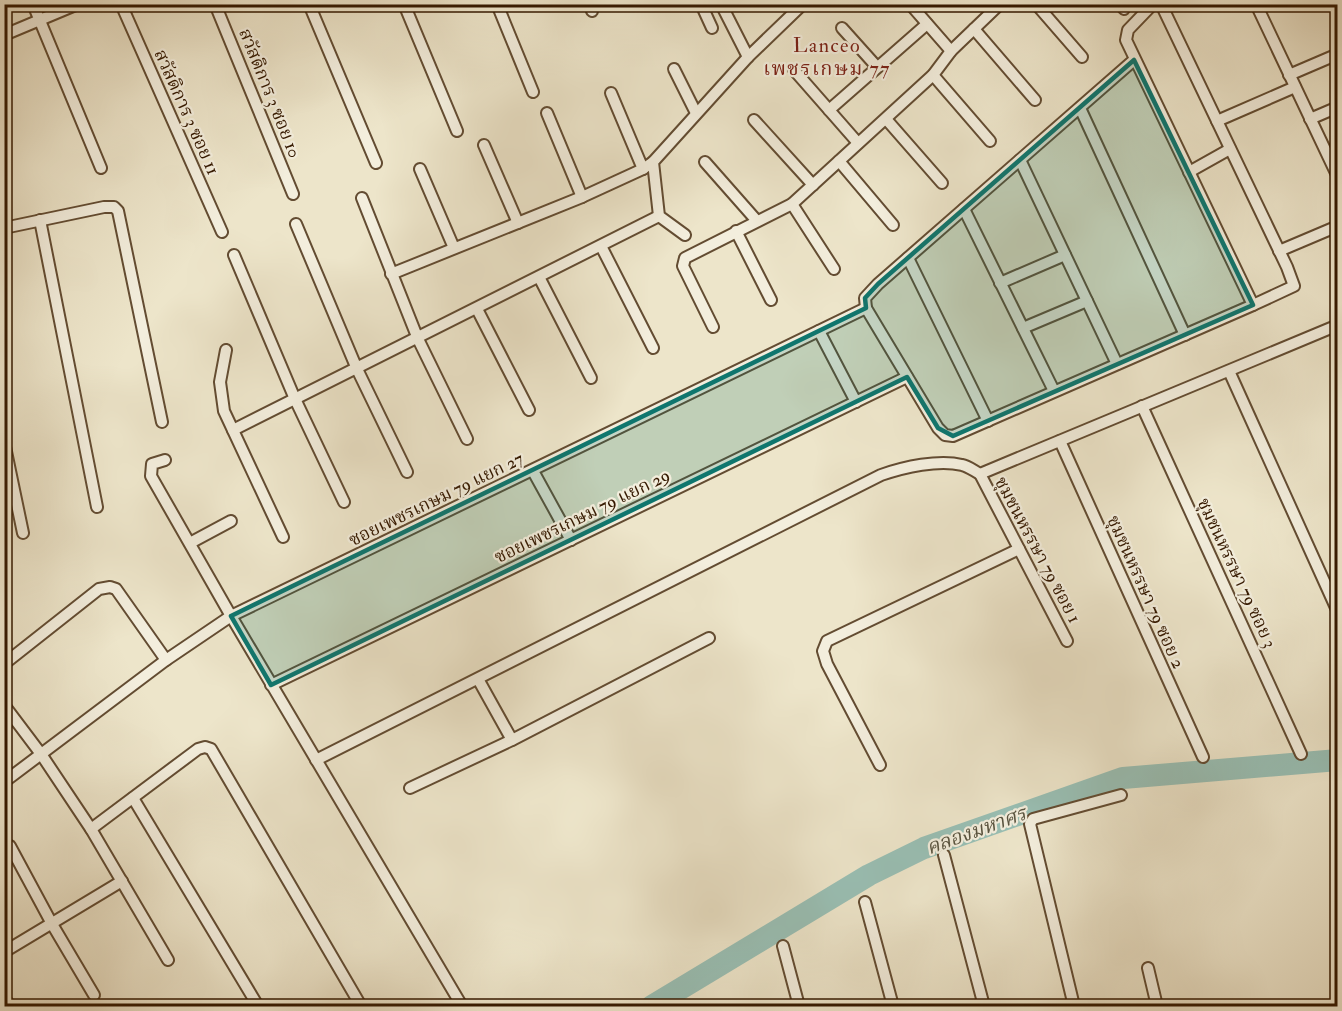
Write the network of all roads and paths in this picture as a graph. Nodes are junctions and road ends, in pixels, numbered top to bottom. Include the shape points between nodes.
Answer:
1 (33, 4) edge
2 (78, 4) edge
3 (122, 4) edge
4 (216, 4) edge
5 (309, 4) edge
6 (404, 4) edge
7 (497, 4) edge
8 (701, 4) edge
9 (722, 4) edge
10 (802, 4) edge
11 (910, 4) edge
12 (1036, 4) edge
13 (1153, 4) edge
14 (1161, 4) edge
15 (1256, 4) edge
16 (998, 5) edge
17 (39, 21) junction
18 (927, 24) junction
19 (712, 28) dead end
20 (842, 28) dead end
21 (974, 29) junction
22 (4, 35) edge
23 (951, 51) junction
24 (1338, 54) edge
25 (748, 57) junction
26 (1082, 57) dead end
27 (1134, 60) junction
28 (878, 67) junction
29 (674, 69) dead end
30 (794, 70) dead end
31 (933, 75) junction
32 (1289, 75) junction
33 (1295, 87) junction
34 (533, 92) dead end
35 (611, 93) dead end
36 (1035, 100) dead end
37 (1338, 107) edge
38 (1080, 108) junction
39 (829, 110) junction
40 (547, 113) dead end
41 (696, 113) junction
42 (886, 119) junction
43 (1310, 119) junction
44 (754, 120) dead end
45 (1217, 121) junction
46 (457, 130) dead end
47 (990, 141) dead end
48 (858, 143) junction
49 (484, 145) dead end
50 (1230, 149) junction
51 (1020, 160) junction
52 (839, 161) junction
53 (653, 162) junction
54 (705, 162) dead end
55 (376, 163) dead end
56 (101, 168) dead end
57 (420, 169) dead end
58 (643, 169) junction
59 (1189, 172) junction
60 (1338, 177) edge
61 (942, 183) dead end
62 (813, 184) junction
63 (293, 194) dead end
64 (582, 196) junction
65 (362, 198) dead end
66 (792, 204) junction
67 (963, 209) junction
68 (659, 216) junction
69 (40, 220) junction
70 (757, 221) junction
71 (518, 223) junction
72 (297, 224) dead end
73 (893, 225) dead end
74 (1338, 226) edge
75 (4, 228) edge
76 (736, 231) junction
77 (222, 232) dead end
78 (685, 235) dead end
79 (600, 246) junction
80 (454, 248) junction
81 (1279, 251) junction
82 (234, 255) dead end
83 (1065, 255) junction
84 (908, 258) junction
85 (834, 269) dead end
86 (391, 274) junction
87 (539, 277) junction
88 (1000, 283) junction
89 (771, 300) dead end
90 (1087, 301) junction
91 (1253, 305) junction
92 (866, 308) junction
93 (477, 309) junction
94 (1338, 325) edge
95 (713, 327) dead end
96 (1023, 328) junction
97 (819, 331) junction
98 (1185, 334) junction
99 (417, 339) junction
100 (653, 348) dead end
101 (226, 350) dead end
102 (1117, 364) junction
103 (357, 369) junction
104 (1229, 371) junction
105 (907, 377) junction
106 (591, 378) dead end
107 (1054, 392) junction
108 (295, 399) junction
109 (856, 402) junction
110 (1142, 406) junction
111 (529, 410) dead end
112 (988, 421) junction
113 (162, 422) dead end
114 (233, 430) junction
115 (467, 439) dead end
116 (1060, 441) junction
117 (4, 442) edge
118 (165, 460) dead end
119 (533, 471) junction
120 (407, 472) dead end
121 (980, 474) junction
122 (344, 502) dead end
123 (97, 507) dead end
124 (231, 520) dead end
125 (23, 533) dead end
126 (284, 537) dead end
127 (571, 540) junction
128 (190, 543) junction
129 (1018, 549) junction
130 (1338, 612) edge
131 (231, 616) junction
132 (709, 638) dead end
133 (1067, 641) dead end
134 (166, 660) junction
135 (4, 664) edge
136 (478, 679) junction
137 (271, 685) junction
138 (4, 705) edge
139 (512, 740) junction
140 (42, 754) junction
141 (1301, 754) dead end
142 (1203, 757) dead end
143 (316, 760) junction
144 (880, 765) dead end
145 (4, 782) edge
146 (410, 788) dead end
147 (1121, 795) dead end
148 (133, 798) junction
149 (91, 829) junction
150 (10, 846) dead end
151 (944, 855) dead end
152 (122, 881) junction
153 (865, 902) dead end
154 (52, 924) junction
155 (783, 946) dead end
156 (4, 952) edge
157 (168, 960) dead end
158 (1148, 968) dead end
159 (94, 995) dead end
160 (4, 998) edge
161 (10, 1006) edge
162 (258, 1006) edge
163 (361, 1006) edge
164 (462, 1006) edge
165 (799, 1006) edge
166 (893, 1006) edge
167 (984, 1006) edge
168 (1074, 1006) edge
169 (1157, 1006) edge

1 - 17 street
2 - 17 street
3 - 77 street, สวัสดิการ 3 ซอย 11
4 - 63 street, สวัสดิการ 3 ซอย 10
5 - 55 street
6 - 46 street
7 - 34 street
8 - 19 street
9 - 25 street
10 - 25 street
11 - 18 street
12 - 26 street
13 - 27 street via 1128,30 1126,40
14 - 45 street
15 - 32 street
16 - 21 street
17 - 22 street
17 - 56 street
18 - 23 street
18 - 28 street
20 - 28 street
21 - 23 street
21 - 36 street
23 - 31 street
24 - 32 street
25 - 41 street
27 - 38 street
27 - 59 street
28 - 39 street
29 - 41 street
30 - 39 street
31 - 42 street
31 - 47 street
32 - 33 street
33 - 43 street
33 - 45 street
35 - 58 street
37 - 43 street
38 - 51 street
38 - 98 street
39 - 48 street
40 - 64 street
41 - 53 street
42 - 48 street
42 - 61 street
43 - 60 street
44 - 62 street
45 - 50 street
48 - 52 street
49 - 71 street
50 - 59 street
50 - 81 street
51 - 67 street
51 - 83 street
52 - 62 street
52 - 73 street
53 - 58 street
53 - 68 street
54 - 70 street
57 - 80 street
58 - 64 street
59 - 91 street
62 - 66 street
64 - 71 street
65 - 86 street
66 - 70 street
66 - 85 street
67 - 84 street
67 - 88 street
68 - 78 street
68 - 79 street
69 - 75 street
69 - 113 street via 104,207 118,211
69 - 123 street
70 - 76 street
71 - 80 street
72 - 103 street
74 - 81 street
76 - 89 street
76 - 95 street via 683,262
79 - 87 street
79 - 100 street
80 - 86 street
81 - 91 street via 1294,286
82 - 108 street
83 - 88 street
83 - 90 street
84 - 92 street via 865,298
84 - 112 street
86 - 99 street
87 - 93 street
87 - 106 street
88 - 96 street
90 - 96 street
90 - 102 street
91 - 98 street
92 - 97 street, ซอยเพชรเกษม 79 แยก 27
92 - 105 street
93 - 99 street
93 - 111 street
94 - 104 street
96 - 107 street
97 - 109 street
97 - 119 street, ซอยเพชรเกษม 79 แยก 27
98 - 102 street
99 - 103 street
99 - 115 street
101 - 114 street via 221,396
102 - 107 street
103 - 108 street
103 - 120 street
104 - 110 street
104 - 130 street
105 - 109 street, ซอยเพชรเกษม 79 แยก 29
105 - 112 street via 945,435 952,436
107 - 112 street
108 - 114 street
108 - 122 street
109 - 127 street, ซอยเพชรเกษม 79 แยก 29
110 - 116 street
110 - 141 street, ชุมชนหรรษา 79 ซอย 3
114 - 126 street
116 - 121 street
116 - 142 street, ชุมชนหรรษา 79 ซอย 2
117 - 125 street
118 - 128 street via 152,464 151,476
119 - 127 street
119 - 131 street, ซอยเพชรเกษม 79 แยก 27
121 - 129 street, ชุมชนหรรษา 79 ซอย 1
121 - 136 street via 962,465 932,464 881,475
124 - 128 street
127 - 137 street, ซอยเพชรเกษม 79 แยก 29
128 - 131 street
129 - 133 street, ชุมชนหรรษา 79 ซอย 1
129 - 144 street via 827,641 827,663
131 - 134 street, ซอยเพชรเกษม 79 แยก 27
131 - 137 street
132 - 139 street
134 - 135 street via 110,586 99,589
134 - 140 street, ซอยเพชรเกษม 79 แยก 27
136 - 139 street
136 - 143 street
137 - 143 street
138 - 140 street
139 - 146 street
140 - 145 street, ซอยเพชรเกษม 79 แยก 27
140 - 149 street
143 - 164 street
147 - 168 street via 1033,819 1030,824
148 - 149 street
148 - 162 street
148 - 163 street via 198,749 211,749
149 - 152 street
150 - 154 street
151 - 167 street
152 - 154 street
152 - 157 street
153 - 166 street
154 - 156 street
154 - 159 street
155 - 165 street
158 - 169 street
160 - 161 street

